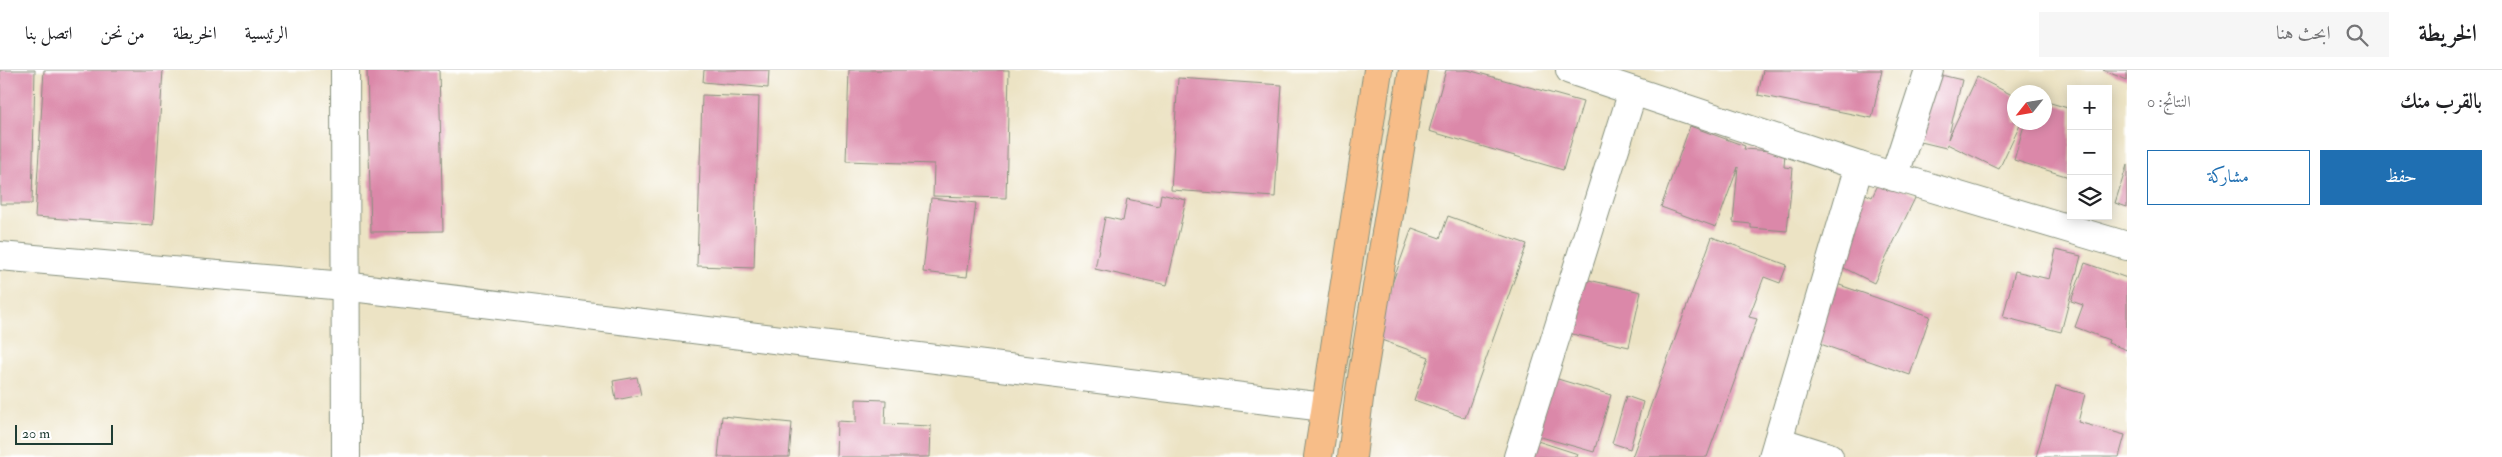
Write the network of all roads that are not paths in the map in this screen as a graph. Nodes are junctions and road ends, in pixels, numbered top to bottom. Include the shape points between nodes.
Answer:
1 (345, 70) edge
2 (1378, 70) edge
3 (1413, 70) edge
4 (1570, 70) edge
5 (1929, 70) edge
6 (1634, 91) junction
7 (1859, 166) junction
8 (1894, 177) junction
9 (2127, 246) edge
10 (0, 256) edge
11 (344, 286) junction
12 (1324, 407) junction
13 (1776, 449) edge
14 (346, 457) edge
15 (1318, 457) edge
16 (1352, 457) edge
17 (1518, 457) edge
18 (1829, 457) edge

1 - 11 street
2 - 12 main road
3 - 16 main road
4 - 6 street
5 - 8 street
6 - 7 street
6 - 17 street
7 - 8 street
7 - 13 street
8 - 9 street
10 - 11 street
11 - 12 street
11 - 14 street
12 - 15 main road
13 - 18 street

